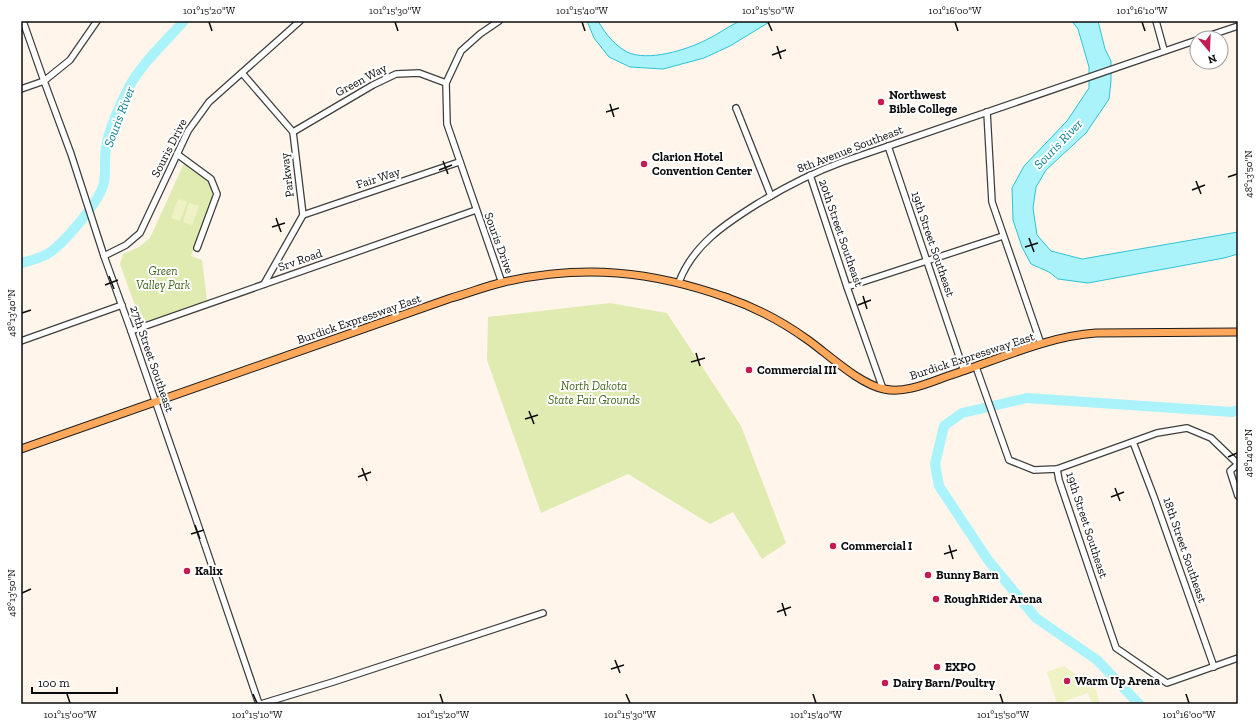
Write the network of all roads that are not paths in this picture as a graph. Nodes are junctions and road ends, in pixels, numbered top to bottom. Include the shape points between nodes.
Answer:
1 (23, 21) edge
2 (90, 21) edge
3 (97, 21) edge
4 (300, 21) edge
5 (499, 21) edge
6 (1156, 21) edge
7 (1238, 26) edge
8 (92, 28) junction
9 (1226, 30) edge
10 (1189, 42) edge
11 (1164, 50) junction
12 (242, 73) junction
13 (44, 82) junction
14 (446, 83) junction
15 (21, 90) edge
16 (736, 108) dead end
17 (987, 112) junction
18 (292, 132) junction
19 (888, 146) junction
20 (177, 154) junction
21 (460, 162) junction
22 (810, 175) junction
23 (771, 196) junction
24 (476, 210) junction
25 (303, 214) junction
26 (1003, 236) junction
27 (197, 248) dead end
28 (104, 256) junction
29 (927, 261) junction
30 (679, 282) junction
31 (502, 283) junction
32 (264, 284) junction
33 (847, 287) junction
34 (714, 293) junction
35 (728, 298) dead end
36 (122, 305) junction
37 (131, 331) junction
38 (1238, 332) edge
39 (21, 341) edge
40 (1041, 344) junction
41 (976, 367) junction
42 (964, 371) junction
43 (883, 389) junction
44 (156, 403) junction
45 (1133, 442) junction
46 (21, 449) edge
47 (1238, 464) edge
48 (1057, 469) junction
49 (1238, 496) edge
50 (543, 613) dead end
51 (1238, 658) edge
52 (1214, 667) junction
53 (260, 704) edge

1 - 13 street, 27th Street Southeast
2 - 8 street
3 - 8 street
4 - 12 street, Souris Drive
5 - 14 street, Souris Drive via 461,51
6 - 11 street
7 - 9 street
8 - 13 street via 70,60
10 - 11 street, 8th Avenue Southeast
11 - 17 street, 8th Avenue Southeast
12 - 18 street
12 - 20 street, Souris Drive via 209,102 188,131
13 - 15 street
13 - 28 street, 27th Street Southeast
14 - 18 street, Green Way via 419,73 396,74 373,84
14 - 21 street, Souris Drive via 447,124
16 - 23 street
17 - 19 street, 8th Avenue Southeast
17 - 26 street via 992,202
18 - 25 street, Parkway
19 - 22 street, 8th Avenue Southeast
19 - 29 street, 19th Street Southeast
20 - 27 street via 211,179 217,194
20 - 28 street, Souris Drive via 140,234 126,245
21 - 24 street, Souris Drive
21 - 25 street, Fair Way
22 - 23 street, 8th Avenue Southeast
22 - 33 street, 20th Street Southeast
23 - 30 street, 8th Avenue Southeast via 733,219 707,240
24 - 31 street, Souris Drive
24 - 32 street, Srv Road
25 - 32 street
26 - 29 street
26 - 40 street
28 - 36 street, 27th Street Southeast
29 - 33 street
29 - 42 street, 19th Street Southeast
30 - 31 main road, Burdick Expressway East via 616,272 589,272 556,274
30 - 34 main road, Burdick Expressway East
31 - 44 main road, Burdick Expressway East via 446,300
32 - 37 street, Srv Road
33 - 43 street, 20th Street Southeast
34 - 35 main road, Burdick Expressway East
34 - 43 main road, Burdick Expressway East via 759,310 788,326 864,381
36 - 37 street, 27th Street Southeast
36 - 39 street
37 - 44 street, 27th Street Southeast
38 - 40 main road, Burdick Expressway East via 1084,334
40 - 41 main road, Burdick Expressway East
41 - 42 main road, Burdick Expressway East
41 - 48 street, 19th Street Southeast via 1009,460 1034,470
42 - 43 main road, Burdick Expressway East via 904,390
44 - 46 main road, Burdick Expressway East
44 - 53 street, 27th Street Southeast
45 - 47 street via 1157,433 1187,428 1211,438
45 - 48 street
45 - 52 street, 18th Street Southeast
47 - 49 street via 1230,472
48 - 52 street, 19th Street Southeast via 1116,648 1167,683
50 - 53 street
51 - 52 street

